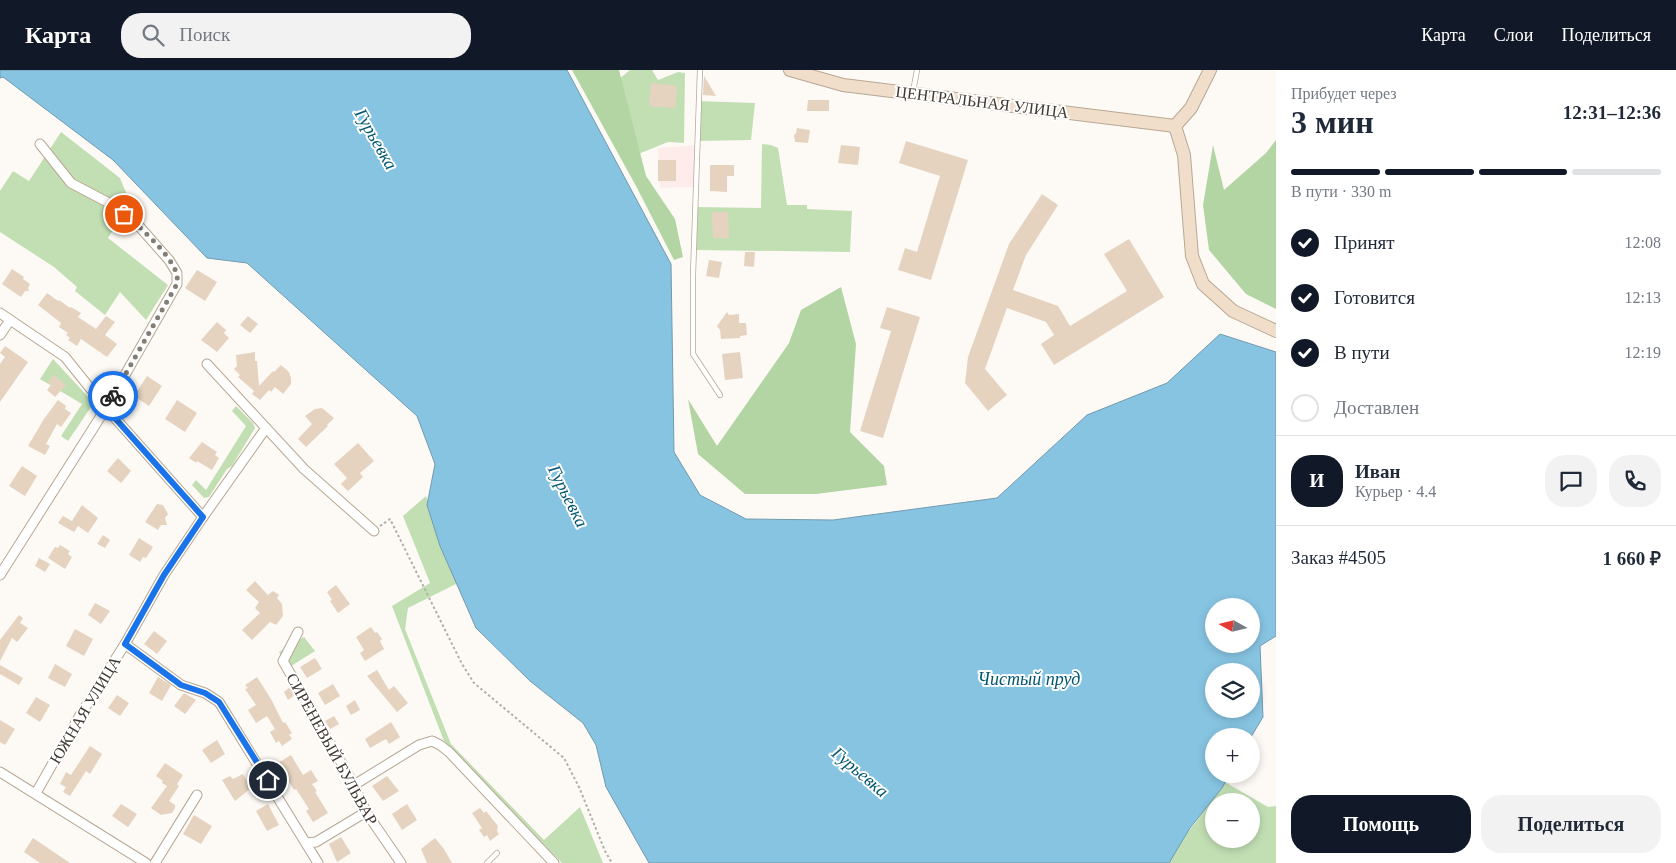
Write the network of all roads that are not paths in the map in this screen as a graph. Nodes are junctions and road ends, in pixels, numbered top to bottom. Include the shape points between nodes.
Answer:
1 (700, 70) edge
2 (790, 70) edge
3 (917, 70) edge
4 (1210, 70) edge
5 (912, 94) junction
6 (1175, 126) junction
7 (40, 144) dead end
8 (0, 313) edge
9 (10, 320) junction
10 (1276, 331) edge
11 (0, 335) edge
12 (207, 364) dead end
13 (720, 395) dead end
14 (106, 408) junction
15 (266, 428) junction
16 (203, 517) junction
17 (374, 531) road end
18 (0, 576) edge
19 (298, 632) dead end
20 (125, 644) junction
21 (0, 772) edge
22 (354, 785) junction
23 (36, 793) junction
24 (197, 795) dead end
25 (366, 812) junction
26 (306, 843) junction
27 (497, 853) dead end
28 (146, 863) edge
29 (155, 863) edge
30 (318, 863) edge
31 (401, 863) edge
32 (487, 863) edge
33 (554, 863) edge

1 - 13 lane via 693,354
2 - 5 main road, ЦЕНТРАЛЬНАЯ УЛИЦА via 843,85
3 - 5 lane
4 - 6 main road via 1191,108
5 - 6 main road, ЦЕНТРАЛЬНАЯ УЛИЦА
6 - 10 main road via 1184,155 1192,256 1203,284 1233,312
7 - 14 street via 71,183 109,203 138,225 170,260 177,273 177,284
8 - 9 street
9 - 11 street
9 - 14 street via 65,357
12 - 15 street
14 - 16 street
14 - 18 street
15 - 16 street, ЮЖНАЯ УЛИЦА
15 - 17 street via 304,469
16 - 20 street, ЮЖНАЯ УЛИЦА via 164,575
19 - 22 street, СИРЕНЕВЫЙ БУЛЬВАР via 283,661
20 - 23 street, ЮЖНАЯ УЛИЦА via 79,716
20 - 26 street via 181,685 219,702
21 - 23 street
22 - 25 street, СИРЕНЕВЫЙ БУЛЬВАР
22 - 33 street via 432,741 449,752
23 - 28 street
24 - 29 street
25 - 26 street via 316,842
25 - 31 street, СИРЕНЕВЫЙ БУЛЬВАР
26 - 30 street
27 - 32 lane

